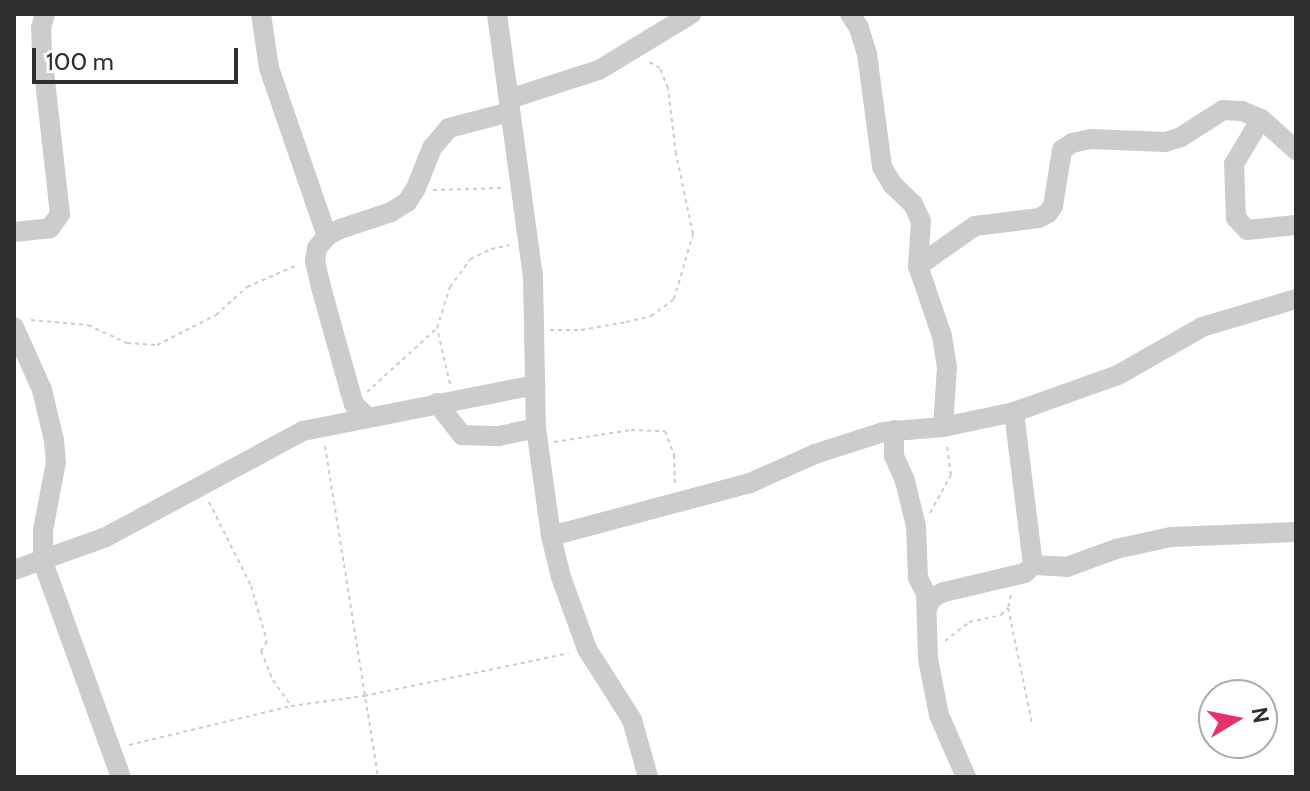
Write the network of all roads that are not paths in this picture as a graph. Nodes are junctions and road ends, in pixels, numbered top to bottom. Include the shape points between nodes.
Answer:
1 (45, 14) edge
2 (261, 14) edge
3 (497, 14) edge
4 (691, 14) edge
5 (850, 14) edge
6 (510, 106) junction
7 (1261, 119) junction
8 (1296, 150) edge
9 (1296, 225) edge
10 (14, 232) edge
11 (327, 236) junction
12 (918, 266) junction
13 (1296, 299) edge
14 (18, 324) edge
15 (536, 385) junction
16 (445, 402) junction
17 (360, 410) junction
18 (1014, 412) junction
19 (943, 427) junction
20 (894, 430) junction
21 (538, 438) junction
22 (1296, 532) edge
23 (551, 536) junction
24 (43, 562) junction
25 (1033, 565) junction
26 (14, 570) edge
27 (927, 608) junction
28 (121, 777) edge
29 (648, 777) edge
30 (966, 777) edge

1 - 10 street via 42,53 60,214 50,228
2 - 11 street via 269,68
3 - 6 street
4 - 6 street via 630,54
5 - 12 street via 867,54 882,167 921,221
6 - 11 street via 440,135 407,202
6 - 15 street via 537,330
7 - 8 street
7 - 9 street via 1234,164 1236,218 1247,230
7 - 12 street via 1223,110 1165,142 1072,143 1062,150 1048,213 975,226
11 - 17 street via 315,261
12 - 19 street via 947,367
13 - 18 street via 1202,327 1118,375
14 - 24 street via 54,440
15 - 16 street
15 - 21 street
16 - 17 street
16 - 21 street via 462,435
17 - 24 street via 275,445 106,537
18 - 19 street
18 - 25 street
19 - 20 street
20 - 23 street via 846,443 750,483
20 - 27 street via 894,456 916,526 918,578
21 - 23 street
22 - 25 street via 1171,537 1067,567
23 - 29 street via 587,649 632,720
24 - 26 street
24 - 28 street
25 - 27 street via 1025,573 944,592
27 - 30 street via 928,659 939,715

